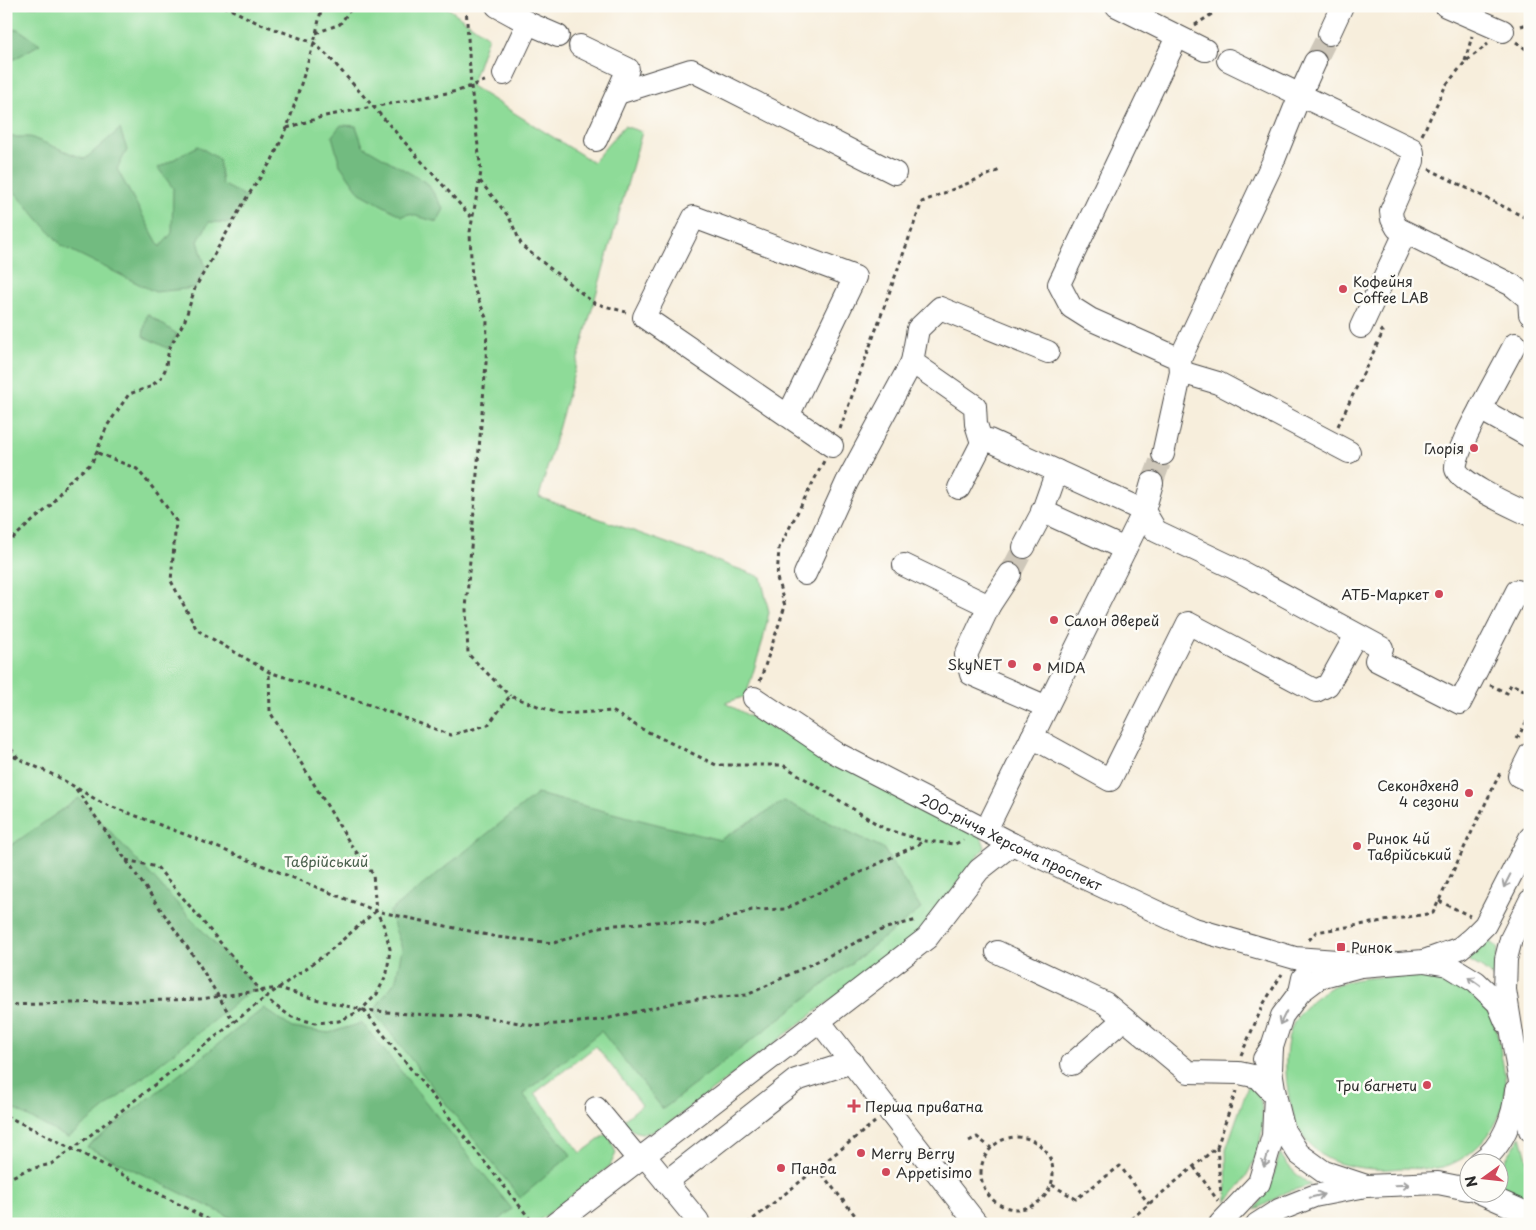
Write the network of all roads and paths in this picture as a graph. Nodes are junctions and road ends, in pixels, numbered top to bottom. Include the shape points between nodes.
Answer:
1 (224, 6) edge
2 (322, 6) edge
3 (353, 6) edge
4 (466, 6) edge
5 (497, 6) edge
6 (1117, 6) edge
7 (1342, 6) edge
8 (1446, 6) edge
9 (1477, 20) junction
10 (528, 23) junction
11 (1503, 31) junction
12 (316, 34) junction
13 (1329, 34) tunnel mouth
14 (558, 36) dead end
15 (1177, 36) junction
16 (314, 42) junction
17 (580, 46) dead end
18 (1205, 50) dead end
19 (1530, 52) edge
20 (1228, 60) dead end
21 (1315, 62) tunnel mouth
22 (1465, 62) junction
23 (504, 74) joint
24 (471, 86) junction
25 (618, 92) junction
26 (1300, 95) junction
27 (373, 107) junction
28 (287, 128) junction
29 (596, 140) dead end
30 (1413, 157) junction
31 (1000, 170) dead end
32 (896, 173) dead end
33 (479, 180) junction
34 (472, 218) junction
35 (1530, 220) edge
36 (1405, 233) junction
37 (1530, 314) edge
38 (644, 317) junction
39 (1363, 323) joint
40 (1522, 348) edge
41 (1048, 352) dead end
42 (912, 362) junction
43 (1181, 366) junction
44 (1480, 409) junction
45 (788, 416) junction
46 (1530, 437) edge
47 (982, 443) junction
48 (832, 446) junction
49 (1340, 447) joint
50 (98, 453) junction
51 (1164, 454) tunnel mouth
52 (1057, 471) junction
53 (1152, 483) tunnel mouth
54 (959, 488) dead end
55 (1042, 511) junction
56 (1144, 511) junction
57 (1530, 516) edge
58 (6, 544) edge
59 (1024, 547) tunnel mouth
60 (1125, 549) junction
61 (904, 564) dead end
62 (805, 574) dead end
63 (1010, 574) tunnel mouth
64 (1530, 598) edge
65 (989, 606) junction
66 (1356, 635) junction
67 (269, 672) junction
68 (1485, 682) dead end
69 (1530, 693) edge
70 (510, 696) junction
71 (754, 698) joint
72 (1047, 707) junction
73 (1530, 715) edge
74 (1032, 738) junction
75 (6, 742) edge
76 (1522, 750) edge
77 (6, 753) edge
78 (18, 758) junction
79 (1502, 769) dead end
80 (1530, 781) edge
81 (74, 786) junction
82 (986, 830) junction
83 (1530, 838) edge
84 (925, 841) junction
85 (1012, 844) junction
86 (126, 860) junction
87 (1439, 901) junction
88 (1530, 901) edge
89 (376, 911) junction
90 (946, 913) junction
91 (1480, 922) junction
92 (1316, 932) dead end
93 (997, 952) dead end
94 (1283, 955) junction
95 (1424, 961) junction
96 (1361, 966) junction
97 (279, 988) junction
98 (261, 990) junction
99 (1300, 992) junction
100 (218, 996) junction
101 (266, 997) junction
102 (6, 1005) edge
103 (363, 1009) junction
104 (1124, 1019) junction
105 (819, 1021) junction
106 (234, 1022) junction
107 (1511, 1034) junction
108 (1272, 1047) junction
109 (852, 1062) junction
110 (1072, 1064) dead end
111 (1518, 1070) junction
112 (1239, 1073) junction
113 (1274, 1095) junction
114 (596, 1108) dead end
115 (890, 1112) junction
116 (6, 1116) edge
117 (1530, 1130) edge
118 (969, 1141) dead end
119 (1217, 1147) dead end
120 (74, 1148) junction
121 (992, 1148) junction
122 (1492, 1152) edge
123 (642, 1158) junction
124 (1194, 1166) dead end
125 (817, 1168) junction
126 (1458, 1176) edge
127 (6, 1180) edge
128 (666, 1182) junction
129 (1438, 1183) junction
130 (1052, 1185) junction
131 (1366, 1186) junction
132 (1458, 1187) edge
133 (1502, 1202) edge
134 (1530, 1218) edge
135 (217, 1224) edge
136 (534, 1224) edge
137 (555, 1224) edge
138 (698, 1224) edge
139 (747, 1224) edge
140 (862, 1224) edge
141 (977, 1224) edge
142 (1125, 1224) edge
143 (1220, 1224) edge
144 (1257, 1224) edge

1 - 16 path via 258,23
2 - 12 path
3 - 12 path via 340,24
4 - 24 path
5 - 10 street
6 - 15 street
7 - 13 street
8 - 9 street
9 - 11 street
9 - 22 path
10 - 14 street
10 - 23 street
11 - 19 path
11 - 22 path
12 - 16 path
15 - 18 street
15 - 43 street via 1059,284 1071,306 1090,319
16 - 27 path
16 - 28 path
17 - 25 street via 628,69
20 - 26 street
21 - 26 street
22 - 30 path via 1446,85
23 - 24 path
24 - 27 path
24 - 33 path via 481,172
25 - 29 street
25 - 32 street via 691,70
26 - 30 street via 1397,140 1412,149
26 - 43 street
27 - 28 path via 325,116
27 - 34 path
28 - 50 path via 272,160 195,288 185,320 169,349 166,370 150,387 130,394 107,426
30 - 35 path
30 - 36 street via 1391,211 1397,228
31 - 48 path via 922,202
33 - 34 path
33 - 38 path via 509,217 522,246 594,303
34 - 70 path via 472,284 487,320 466,609 468,654
36 - 37 street via 1512,285 1529,299
36 - 39 street
37 - 40 street
38 - 45 street
38 - 45 street via 694,216 855,277
39 - 49 path via 1383,332
40 - 44 street
41 - 42 street via 940,308 918,329
42 - 47 street via 975,406
42 - 62 street via 848,482
43 - 49 street
43 - 51 street
44 - 46 street
44 - 57 street via 1459,451 1456,469 1464,481
45 - 48 street
47 - 52 street via 988,440
47 - 54 street
48 - 71 path via 779,548 777,578 786,606
50 - 58 path via 92,463 68,482 50,506
50 - 67 path via 137,469 176,520 171,581 197,630
52 - 55 street
52 - 56 street
53 - 56 street
55 - 59 street
55 - 60 street
56 - 60 street
56 - 66 street via 1156,531 1234,568
60 - 72 street
61 - 65 street
63 - 65 street
64 - 66 street via 1517,591 1460,703 1376,660 1382,648
65 - 72 street via 966,655 971,674
66 - 74 street via 1328,685 1316,691 1188,624 1110,780
67 - 70 path via 451,735 488,726
67 - 89 path via 270,712 351,845 373,874
68 - 69 path via 1507,693 1511,684
70 - 84 path via 560,714 612,711 716,765 783,766 885,829
71 - 82 street, 200-річчя Херсона проспект via 836,753
72 - 74 street
73 - 76 path
74 - 82 street
75 - 78 path
76 - 80 street via 1519,776
77 - 78 path
78 - 81 path
79 - 87 path
81 - 86 path
81 - 89 path via 102,803
82 - 84 path via 955,844
82 - 85 street, 200-річчя Херсона проспект
83 -> 91 street
84 - 89 path via 785,909 752,910 707,925 667,921 603,926 554,943 497,937
85 - 90 street via 979,870
85 - 94 street, 200-річчя Херсона проспект via 1192,928
86 - 98 path via 157,867
86 - 100 path
87 - 91 path
87 - 92 path via 1433,913
88 - 107 street via 1511,940 1506,959 1505,990
89 - 97 path via 326,954
89 - 103 path via 390,950 387,973 377,994
90 - 103 path via 886,928 747,994 686,1000 601,1020 535,1026 486,1017
90 - 105 street via 927,938
91 - 95 street via 1472,938 1460,948
93 - 104 street via 1104,1003
94 - 96 street
94 - 99 street via 1302,968 1304,979
95 - 96 street
107 -> 95 street via 1498,1003 1476,982 1448,965
96 - 99 street via 1320,976
97 - 98 path
97 - 101 path
97 - 103 path
98 - 100 path
98 - 101 path
99 -> 108 street via 1282,1016
100 - 102 path
100 - 106 path
101 - 103 path via 292,1017 315,1023 339,1021
101 - 106 path
103 - 136 path
104 - 110 street
104 - 112 street via 1188,1072
105 - 109 street
105 - 123 street
106 - 120 path
107 - 111 street
108 - 112 street via 1257,1068
108 - 113 street
109 - 115 street
109 - 128 street via 796,1080
111 - 117 street
111 - 122 street via 1515,1104 1505,1134
112 - 113 street via 1258,1077
113 - 131 street via 1284,1131 1299,1154 1324,1172
113 -> 143 street via 1273,1136 1259,1183
114 - 123 street
115 - 125 path
115 - 141 street
116 - 120 path
118 - 121 path via 977,1137
119 - 124 path via 1222,1206
120 - 127 path via 51,1164 26,1170
120 - 135 path
121 - 130 path via 1004,1139 1016,1137 1038,1144 1052,1162
121 - 130 path via 982,1164 981,1176 991,1199 1001,1206 1025,1209 1046,1196
123 - 128 street
123 - 137 street
125 - 139 path
125 - 140 path
126 - 129 street
128 - 138 street
131 -> 129 street
129 - 132 street
130 - 142 path via 1076,1198 1120,1166 1149,1204
144 -> 131 street via 1279,1210 1314,1196
133 - 134 street

